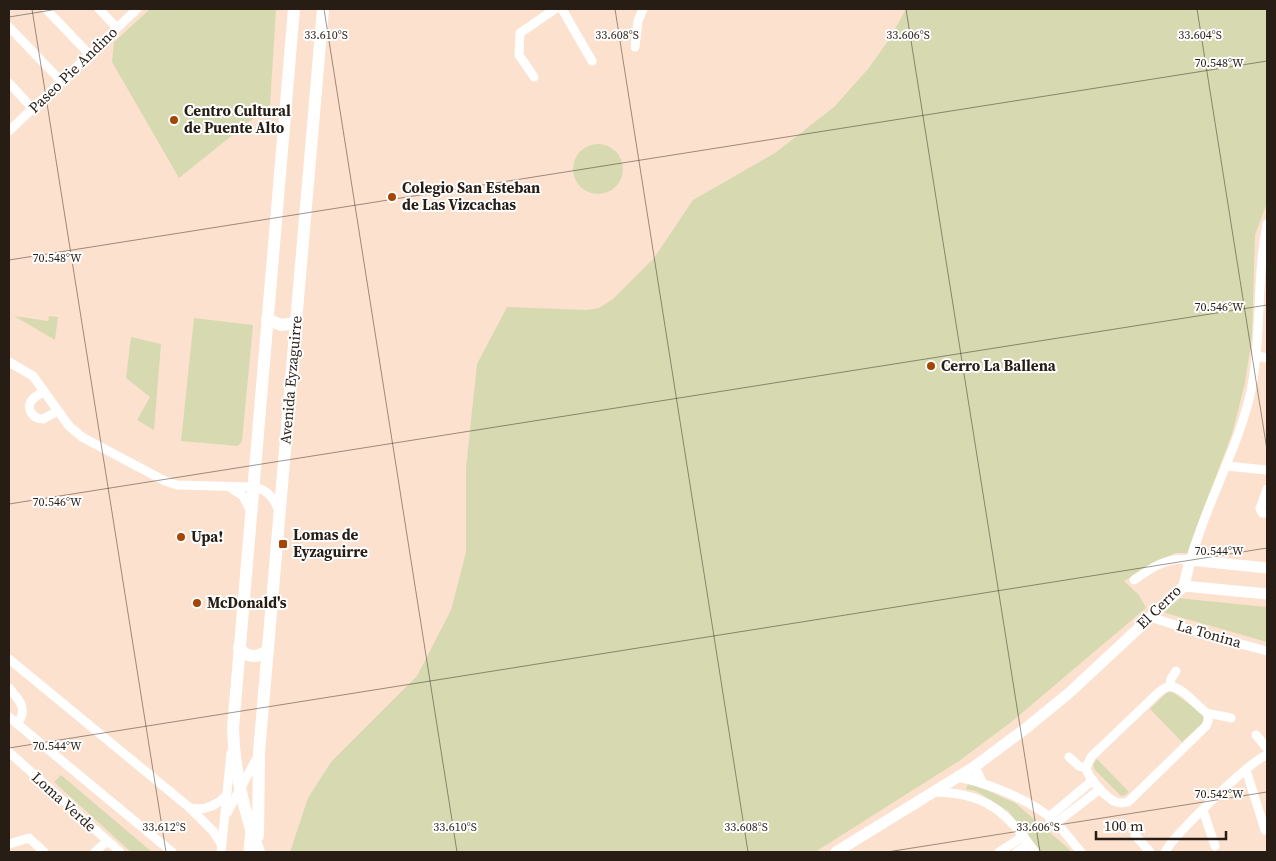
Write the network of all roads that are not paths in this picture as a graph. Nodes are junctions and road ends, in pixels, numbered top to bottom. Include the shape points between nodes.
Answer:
1 (46, 9) edge
2 (99, 9) edge
3 (294, 9) edge
4 (323, 9) edge
5 (555, 9) edge
6 (562, 9) edge
7 (643, 9) edge
8 (134, 10) edge
9 (9, 27) edge
10 (117, 28) junction
11 (635, 47) dead end
12 (89, 54) junction
13 (592, 61) dead end
14 (534, 77) dead end
15 (61, 81) junction
16 (9, 83) edge
17 (32, 108) junction
18 (9, 131) edge
19 (1267, 224) edge
20 (1264, 311) edge
21 (267, 319) junction
22 (296, 323) junction
23 (1257, 356) junction
24 (1267, 358) edge
25 (9, 362) edge
26 (43, 392) junction
27 (58, 411) junction
28 (1226, 466) junction
29 (1267, 470) edge
30 (228, 487) junction
31 (253, 487) junction
32 (1267, 489) edge
33 (251, 512) junction
34 (1267, 513) edge
35 (280, 514) junction
36 (1190, 560) junction
37 (1267, 568) edge
38 (1134, 580) dead end
39 (1184, 586) junction
40 (1267, 594) edge
41 (1150, 617) junction
42 (239, 647) junction
43 (268, 650) junction
44 (1267, 651) edge
45 (9, 659) edge
46 (1176, 671) dead end
47 (1170, 686) junction
48 (9, 688) edge
49 (1208, 714) junction
50 (9, 718) edge
51 (1231, 718) dead end
52 (17, 724) junction
53 (233, 728) junction
54 (1256, 736) dead end
55 (1267, 748) edge
56 (259, 752) junction
57 (9, 753) edge
58 (1267, 755) edge
59 (1070, 757) dead end
60 (19, 762) junction
61 (9, 766) edge
62 (974, 767) junction
63 (1086, 768) junction
64 (1246, 770) junction
65 (957, 777) junction
66 (1093, 780) junction
67 (982, 782) junction
68 (240, 789) junction
69 (1100, 789) junction
70 (933, 792) junction
71 (226, 796) junction
72 (190, 808) junction
73 (1203, 810) junction
74 (1049, 817) junction
75 (224, 820) junction
76 (1056, 824) junction
77 (250, 828) junction
78 (1265, 830) dead end
79 (1135, 836) dead end
80 (1026, 840) junction
81 (107, 841) junction
82 (9, 844) edge
83 (1215, 846) dead end
84 (222, 849) edge
85 (44, 852) edge
86 (95, 852) edge
87 (120, 852) edge
88 (172, 852) edge
89 (248, 852) edge
90 (259, 852) edge
91 (836, 852) edge
92 (998, 852) edge
93 (1017, 852) edge
94 (1035, 852) edge
95 (1081, 852) edge
96 (1150, 852) edge
97 (1165, 852) edge

1 - 12 street
2 - 10 street
3 - 21 main road, Avenida Eyzaguirre
4 - 22 main road, Avenida Eyzaguirre
5 - 14 street via 520,33 519,54
6 - 13 street
7 - 11 street
8 - 10 street, Paseo Pie Andino
9 - 15 street
10 - 12 street, Paseo Pie Andino
12 - 15 street, Paseo Pie Andino
15 - 17 street, Paseo Pie Andino
16 - 17 street
17 - 18 street, Paseo Pie Andino
19 - 20 street, El Cerro via 1262,249
20 - 23 street, El Cerro
21 - 22 main road via 281,325
21 - 31 main road, Avenida Eyzaguirre
22 - 35 main road, Avenida Eyzaguirre
23 - 24 street
23 - 28 street, El Cerro via 1246,412
25 - 26 street via 33,376
26 - 27 street
26 - 27 street via 30,404 32,415 43,419
27 - 30 street via 82,437 165,482
28 - 29 street
28 - 36 street, El Cerro
30 - 31 street
30 - 33 street via 243,496
31 - 33 main road, Avenida Eyzaguirre
31 - 35 street via 268,493
32 - 34 street via 1260,510
33 - 42 main road, Avenida Eyzaguirre
35 - 43 main road, Avenida Eyzaguirre
36 - 37 street
36 - 38 street via 1174,559
36 - 39 street, El Cerro
39 - 40 street
39 - 41 street, El Cerro
41 - 44 street, La Tonina
41 - 62 street, El Cerro via 1048,711
42 - 43 main road via 243,653 253,657
42 - 53 main road, Avenida Eyzaguirre
43 - 56 main road, Avenida Eyzaguirre
45 - 72 street
46 - 47 street
47 - 49 street via 1177,688
47 - 63 street via 1091,757
48 - 52 street via 22,706 22,718
49 - 51 street
49 - 69 street via 1206,726 1132,799 1121,803 1114,801
50 - 52 street
52 - 88 street
53 - 68 main road, Avenida Eyzaguirre
53 - 71 street, Avenida Eyzaguirre
54 - 55 street
56 - 68 street, Avenida Eyzaguirre
56 - 90 main road, Avenida Eyzaguirre
57 - 60 street, Loma Verde
58 - 64 street
59 - 63 street
60 - 61 street
60 - 81 street, Loma Verde
62 - 65 street, El Cerro
62 - 67 street
63 - 66 street
64 - 73 street
64 - 78 street
65 - 67 street
65 - 70 street, El Cerro
66 - 69 street
66 - 74 street
67 - 74 street
68 - 75 street, Avenida Eyzaguirre
68 - 77 main road, Avenida Eyzaguirre
69 - 76 street
70 - 80 street via 947,792 990,804 1004,814
70 - 91 street, El Cerro
71 - 72 street via 209,808
71 - 75 street, Avenida Eyzaguirre
72 - 84 street via 213,831
73 - 83 street
73 - 97 street
74 - 76 street
75 - 84 street, Avenida Eyzaguirre
76 - 95 street
77 - 89 street, Avenida Eyzaguirre
77 - 90 main road, Avenida Eyzaguirre
79 - 96 street
80 - 92 street
80 - 93 street
80 - 94 street
81 - 86 street
81 - 87 street, Loma Verde
82 - 85 street via 28,838

